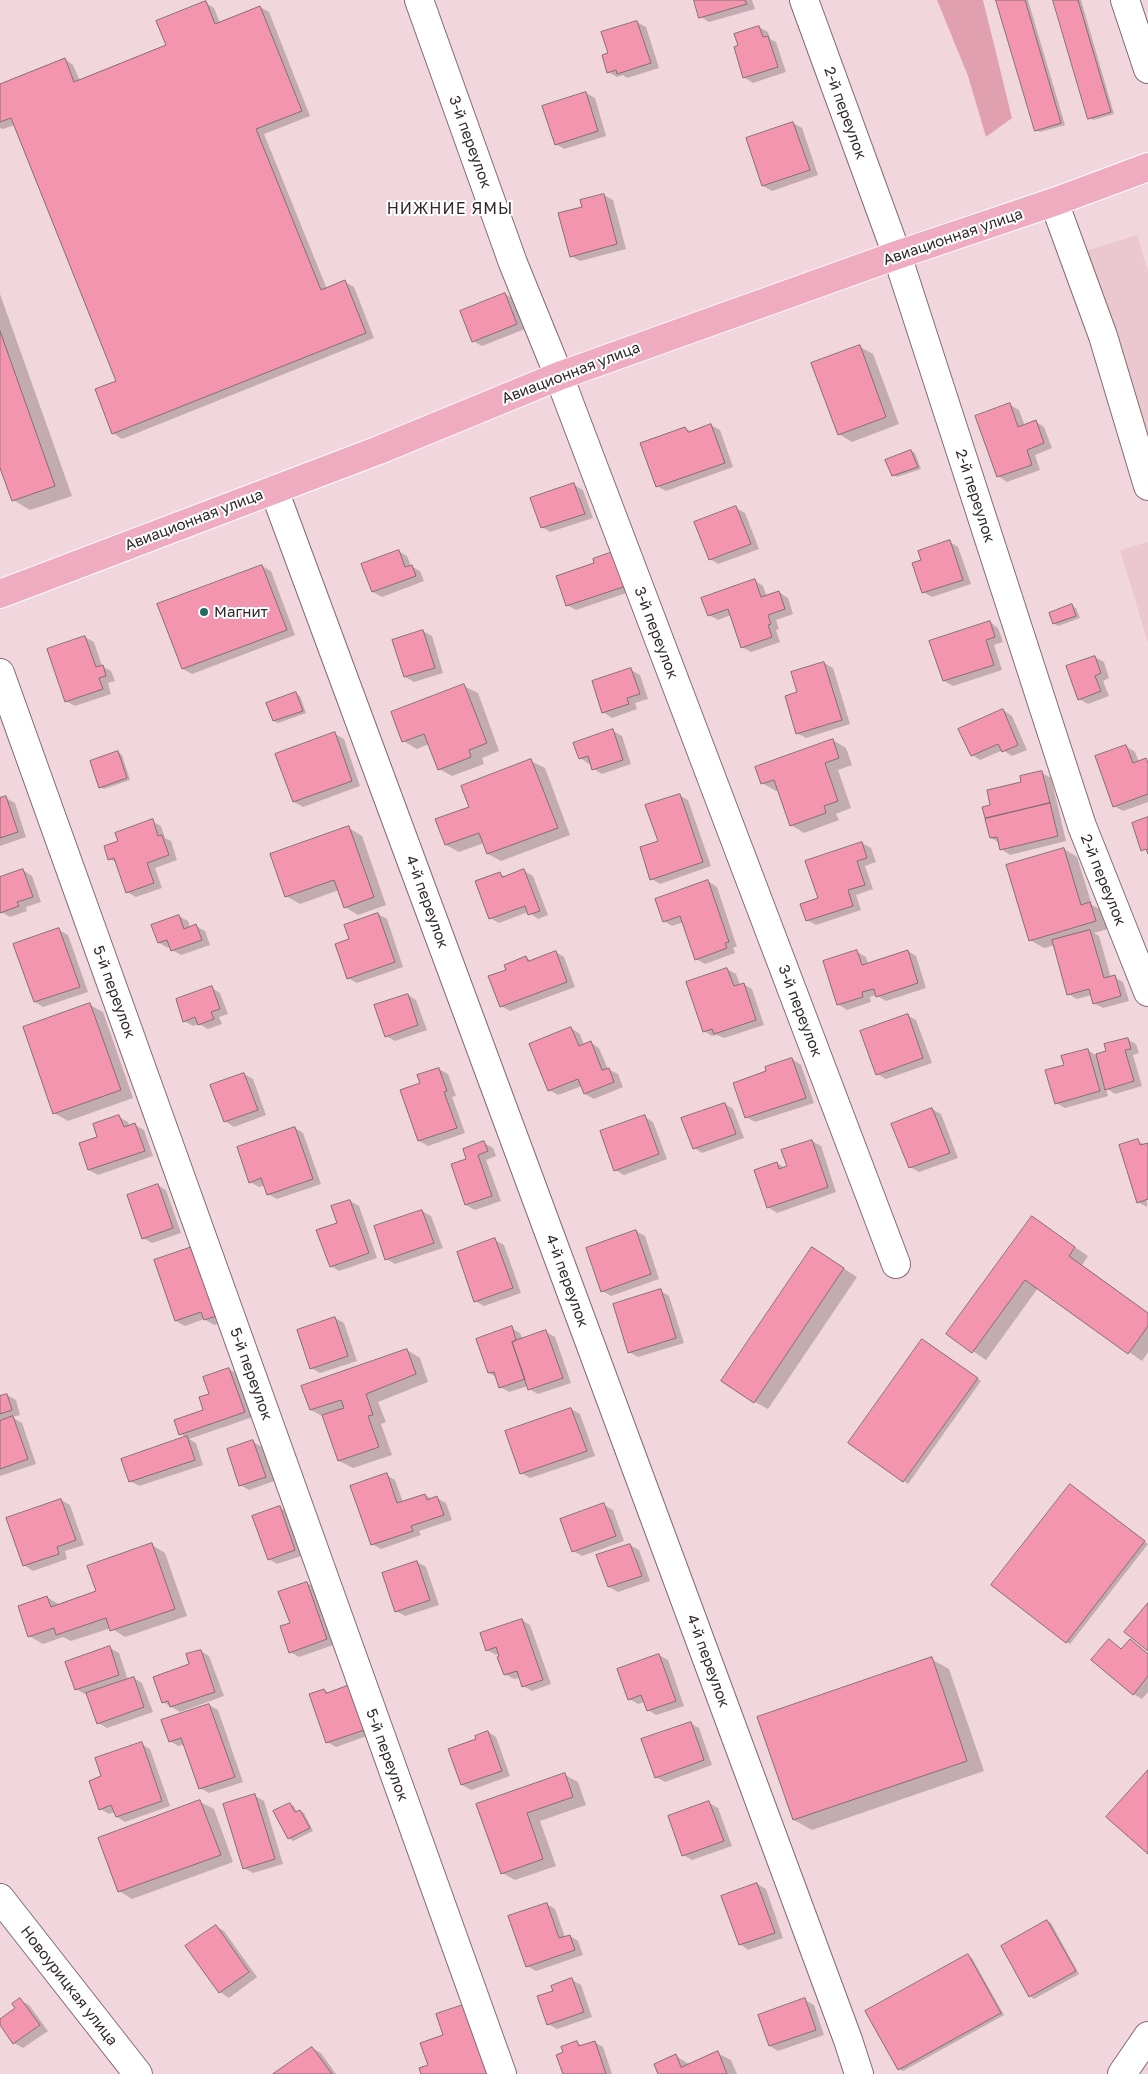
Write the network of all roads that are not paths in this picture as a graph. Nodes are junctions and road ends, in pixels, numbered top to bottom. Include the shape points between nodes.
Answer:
1 (419, 0) edge
2 (804, 0) edge
3 (1125, 0) edge
4 (1148, 69) edge
5 (1148, 167) edge
6 (1054, 202) junction
7 (897, 256) junction
8 (558, 376) junction
9 (1148, 486) edge
10 (274, 490) junction
11 (0, 594) edge
12 (0, 673) edge
13 (1148, 992) edge
14 (896, 1264) dead end
15 (0, 1898) edge
16 (1148, 2036) edge
17 (138, 2074) edge
18 (502, 2074) edge
19 (859, 2074) edge
20 (1122, 2074) edge

1 - 8 street, 3-й переулок via 513,263
2 - 7 street, 2-й переулок
3 - 4 street
5 - 6 main road, Авиационная улица
6 - 7 main road, Авиационная улица
6 - 9 street via 1103,336
7 - 8 main road, Авиационная улица
7 - 13 street, 2-й переулок via 1082,826
8 - 10 main road, Авиационная улица
8 - 14 street, 3-й переулок
10 - 11 main road, Авиационная улица
10 - 19 street, 4-й переулок
12 - 18 street, 5-й переулок
15 - 17 street, Новоурицкая улица
16 - 20 street

